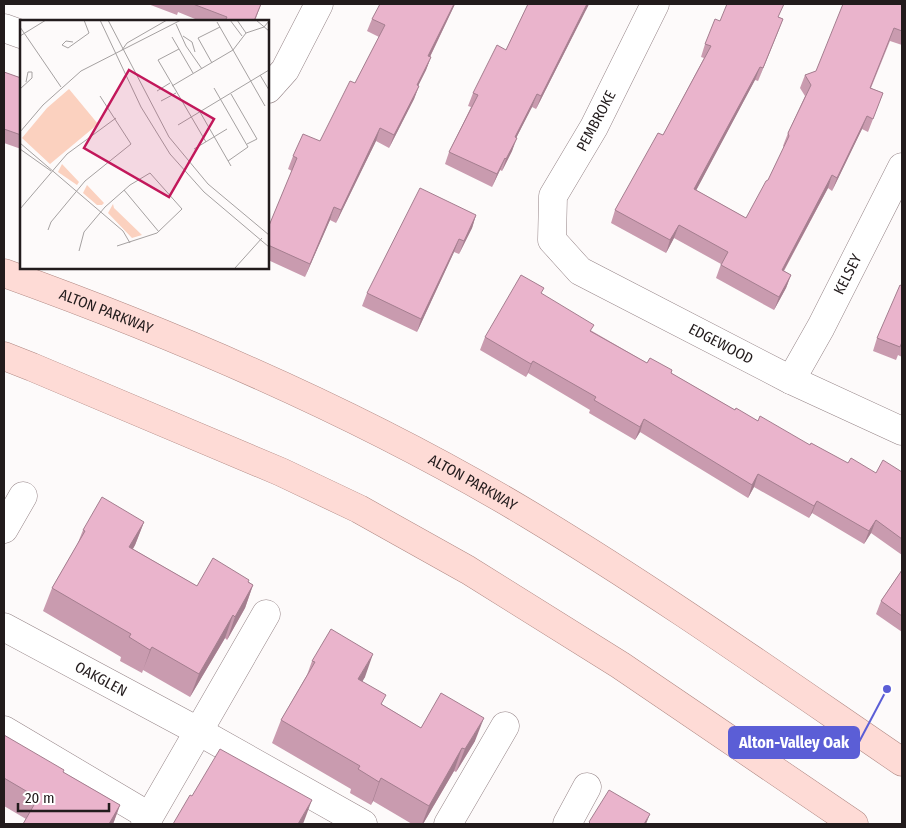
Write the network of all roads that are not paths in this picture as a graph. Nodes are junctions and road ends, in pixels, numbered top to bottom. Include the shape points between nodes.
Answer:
1 (319, 4) edge
2 (655, 4) edge
3 (4, 28) edge
4 (20, 34) edge
5 (269, 87) edge
6 (902, 167) edge
7 (552, 240) joint
8 (4, 273) edge
9 (4, 356) edge
10 (791, 380) junction
11 (902, 431) edge
12 (23, 496) dead end
13 (4, 530) edge
14 (266, 614) dead end
15 (4, 626) edge
16 (505, 726) dead end
17 (4, 730) edge
18 (198, 731) junction
19 (902, 762) edge
20 (587, 788) dead end
21 (147, 820) edge
22 (362, 824) edge
23 (448, 824) edge
24 (567, 824) edge
25 (854, 824) edge

1 - 5 street via 285,70
2 - 7 street, PEMBROKE via 594,127 554,196
3 - 4 street
6 - 10 street, KELSEY
7 - 10 street, EDGEWOOD via 580,271
8 - 19 main road, ALTON PARKWAY via 193,346 292,390 414,451 527,514 639,584
9 - 25 main road via 281,472 359,509 468,570 611,660
10 - 11 street, EDGEWOOD
12 - 13 street
14 - 18 street
15 - 18 street, OAKGLEN
16 - 23 street
17 - 21 street
18 - 21 street
18 - 22 street, OAKGLEN
20 - 24 street

